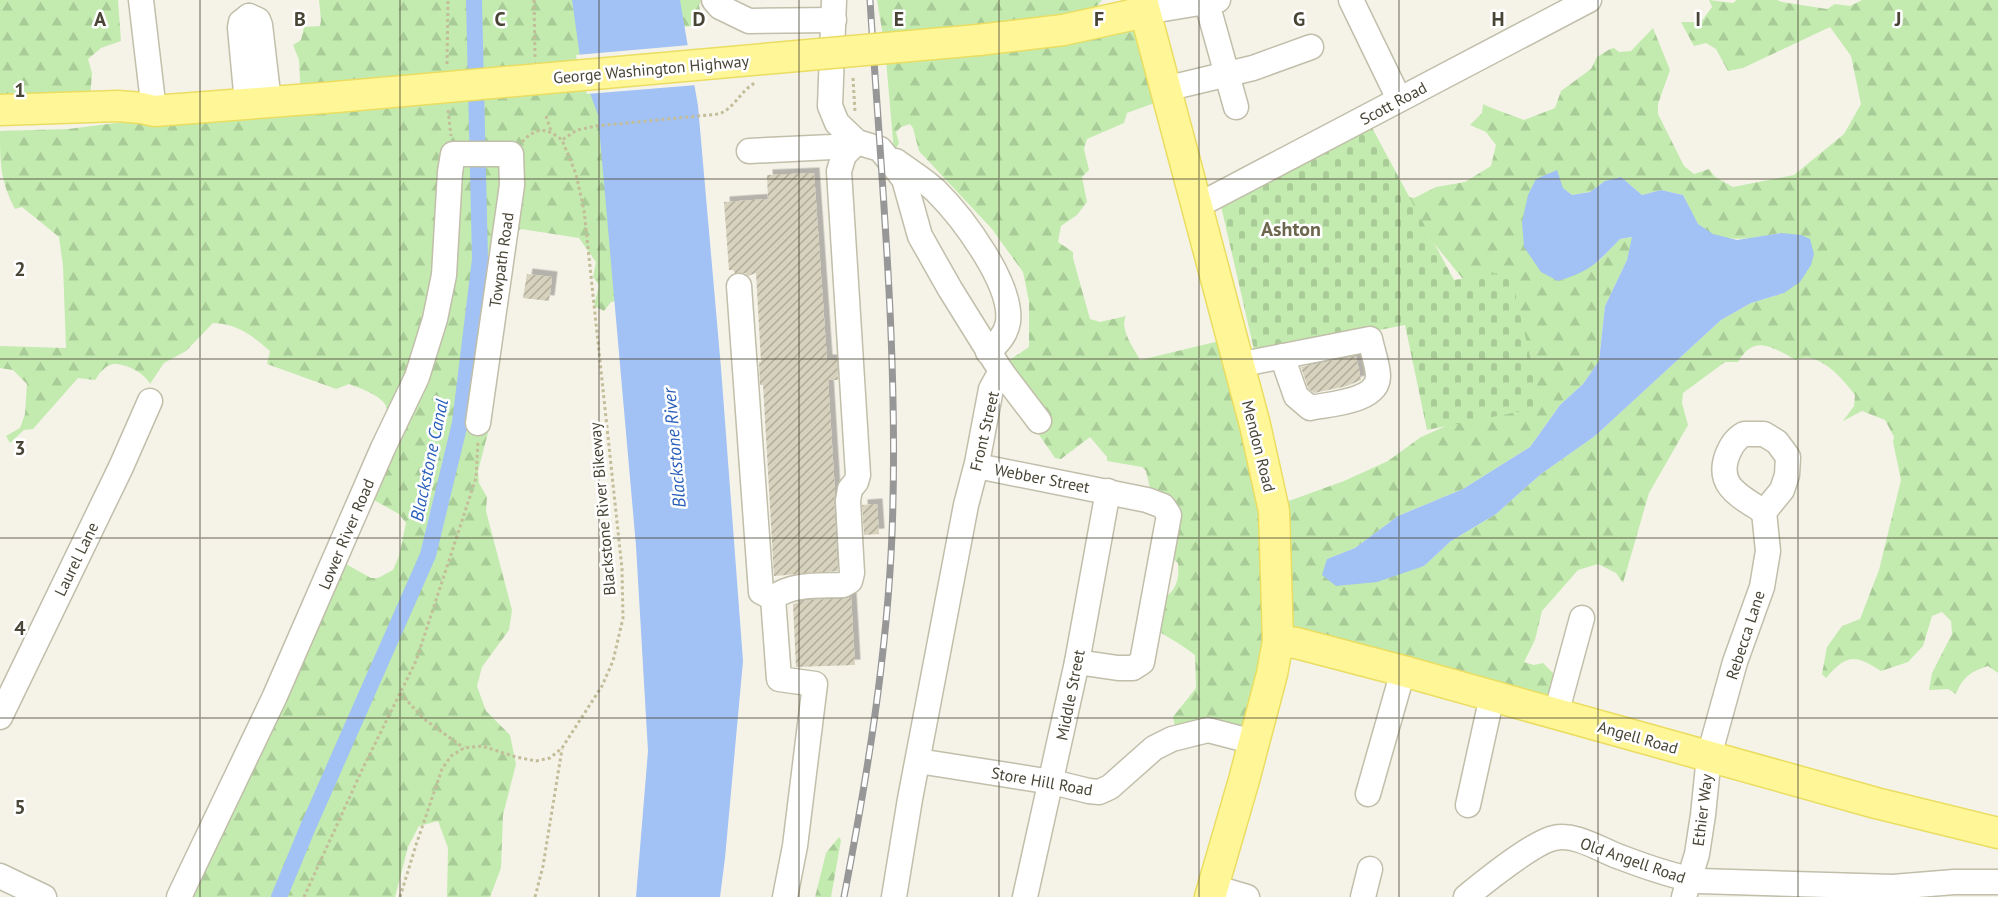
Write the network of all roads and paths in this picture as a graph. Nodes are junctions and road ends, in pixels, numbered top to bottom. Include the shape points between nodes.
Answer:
1 (141, 0) edge
2 (534, 0) edge
3 (714, 0) edge
4 (1102, 0) edge
5 (1351, 0) edge
6 (1589, 0) edge
7 (1212, 1) edge
8 (1144, 6) edge
9 (249, 8) edge
10 (834, 10) edge
11 (1063, 30) junction
12 (1311, 47) dead end
13 (535, 67) dead end
14 (1226, 75) junction
15 (853, 78) dead end
16 (1165, 88) junction
17 (1399, 99) junction
18 (258, 103) junction
19 (1236, 107) dead end
20 (0, 110) edge
21 (154, 111) junction
22 (546, 116) dead end
23 (712, 116) dead end
24 (0, 130) edge
25 (551, 131) junction
26 (562, 140) junction
27 (868, 145) junction
28 (749, 152) dead end
29 (504, 154) junction
30 (1197, 206) junction
31 (739, 286) dead end
32 (1282, 356) dead end
33 (995, 362) junction
34 (1238, 365) junction
35 (150, 401) dead end
36 (1040, 421) dead end
37 (478, 423) joint
38 (977, 466) junction
39 (1108, 491) junction
40 (1764, 512) dead end
41 (773, 598) junction
42 (1582, 618) dead end
43 (1278, 641) junction
44 (1077, 662) junction
45 (1403, 671) junction
46 (400, 693) junction
47 (1492, 696) junction
48 (1556, 714) junction
49 (0, 717) edge
50 (1254, 742) junction
51 (464, 748) junction
52 (562, 748) junction
53 (1708, 756) junction
54 (918, 761) junction
55 (1052, 782) junction
56 (1368, 794) dead end
57 (1468, 805) dead end
58 (1998, 833) edge
59 (1370, 868) dead end
60 (0, 876) edge
61 (1998, 882) edge
62 (1686, 888) edge
63 (1212, 892) edge
64 (44, 897) edge
65 (179, 897) edge
66 (304, 897) edge
67 (400, 897) edge
68 (535, 897) edge
69 (785, 897) edge
70 (894, 897) edge
71 (1025, 897) edge
72 (1247, 897) edge
73 (1363, 897) edge
74 (1466, 897) edge

1 - 21 street
2 - 13 path
3 - 10 street via 748,21
4 - 11 main road
5 - 17 street
6 - 17 street, Scott Road
7 - 8 street
7 - 14 street
8 - 11 main road, George Washington Highway
8 - 16 main road, Mendon Road
9 - 18 street via 240,28
10 - 27 street via 830,106 837,123
11 - 18 main road, George Washington Highway, bridge
12 - 14 street
14 - 16 street
14 - 19 street
15 - 27 path
16 - 30 main road, Mendon Road
17 - 30 street, Scott Road
18 - 21 main road, George Washington Highway
20 - 21 main road, George Washington Highway via 118,106
21 - 24 main road, George Washington Highway via 119,125
22 - 25 path
23 - 26 path via 577,129
25 - 26 path
25 - 29 path via 538,130
26 - 52 path, Blackstone River Bikeway via 576,174 584,210 622,569 623,618 613,661 602,686
27 - 28 street
27 - 33 street via 904,179 920,236
27 - 33 street, Front Street via 935,190 966,225 997,275 1008,322
27 - 41 street via 844,155 839,171 858,475 848,501 852,573 850,581 843,585 795,588
29 - 37 street, Towpath Road via 512,186
29 - 65 street, Lower River Road via 457,154 450,172 444,275 417,377 280,685
30 - 34 main road, Mendon Road
31 - 41 street via 761,592
32 - 34 street
33 - 36 street
33 - 38 street, Front Street
34 - 43 main road, Mendon Road via 1275,512
35 - 49 street, Laurel Lane
37 - 46 path via 476,478 416,661
38 - 39 street, Webber Street
38 - 54 street, Front Street via 966,504
39 - 44 street, Middle Street
39 - 44 street, Webber Street via 1163,506 1169,515 1142,662 1133,668 1118,668
40 - 53 street, Rebecca Lane via 1768,551 1762,587
41 - 69 street via 779,679 815,684
42 - 48 street
43 - 45 main road, Angell Road
43 - 50 main road, Mendon Road
44 - 55 street, Middle Street
45 - 47 main road, Angell Road
45 - 56 street
46 - 51 path via 424,719
46 - 66 path
47 - 48 main road, Angell Road
47 - 57 street
48 - 53 main road, Angell Road
50 - 55 street, Store Hill Road via 1208,730 1154,748 1099,792
50 - 63 main road, Mendon Road
51 - 52 path via 482,746 536,761 550,758
51 - 67 path via 451,756 442,769
52 - 68 path
53 - 58 main road, Angell Road
53 - 62 street, Ethier Way via 1697,854
54 - 55 street, Store Hill Road
54 - 70 street, Front Street
55 - 71 street, Middle Street
59 - 73 street
60 - 64 street
61 - 62 street, Old Angell Road
62 - 74 street, Old Angell Road via 1669,875 1587,843 1557,837 1528,851
63 - 72 street

